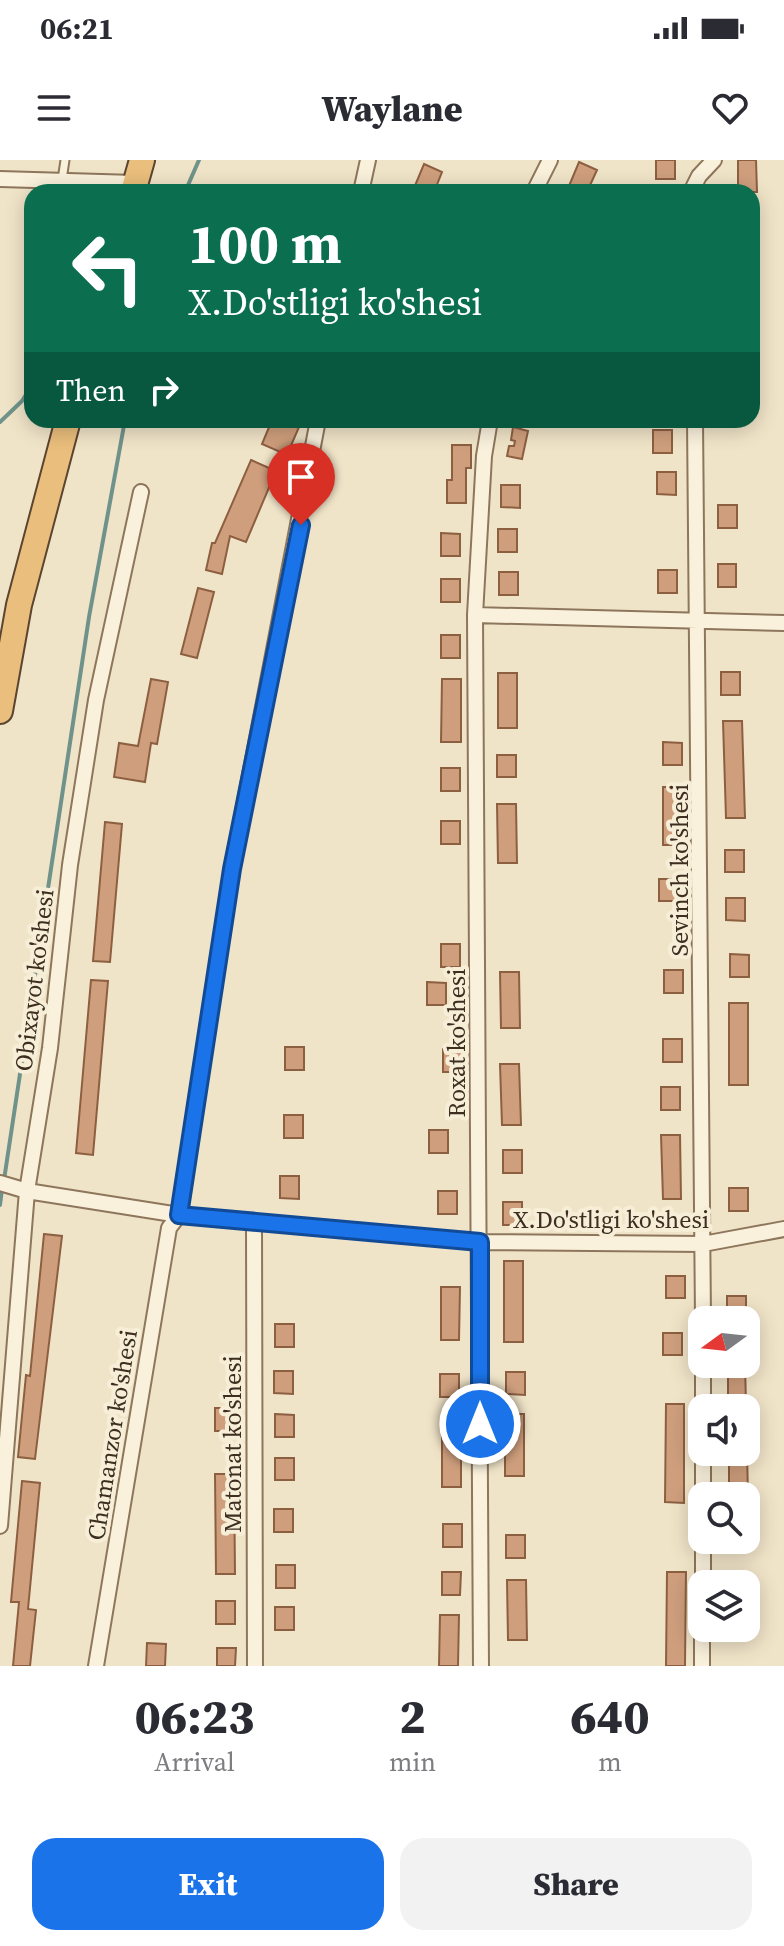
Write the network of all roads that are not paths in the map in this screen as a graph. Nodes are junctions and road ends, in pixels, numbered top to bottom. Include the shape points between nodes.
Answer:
1 (65, 160) edge
2 (368, 160) edge
3 (550, 160) edge
4 (714, 160) edge
5 (137, 178) edge
6 (0, 179) edge
7 (62, 180) junction
8 (363, 184) edge
9 (538, 184) edge
10 (695, 184) edge
11 (66, 428) edge
12 (317, 428) edge
13 (489, 428) edge
14 (695, 428) edge
15 (141, 492) dead end
16 (475, 615) junction
17 (699, 619) junction
18 (784, 623) edge
19 (0, 711) edge
20 (5, 1184) edge
21 (27, 1191) junction
22 (179, 1215) junction
23 (254, 1221) junction
24 (784, 1229) edge
25 (480, 1242) junction
26 (703, 1244) junction
27 (703, 1306) edge
28 (0, 1526) edge
29 (702, 1642) edge
30 (96, 1666) edge
31 (255, 1666) edge
32 (481, 1666) edge
33 (702, 1666) edge

1 - 7 lane
2 - 8 street
3 - 9 street
4 - 10 street
5 - 7 street
6 - 7 street
11 - 19 highway via 19,605
12 - 22 street via 232,869
13 - 16 street, Roxat ko'shesi
14 - 17 street, Sevinch ko'shesi
15 - 21 street, Obixayot ko'shesi via 88,748
16 - 17 street
16 - 25 street, Roxat ko'shesi
17 - 18 street
17 - 26 street, Sevinch ko'shesi
20 - 21 street, X.Do'stligi ko'shesi
21 - 22 street, X.Do'stligi ko'shesi
21 - 28 street, Obixayot ko'shesi
22 - 23 street, X.Do'stligi ko'shesi
22 - 30 street, Chamanzor ko'shesi via 169,1228
23 - 25 street, X.Do'stligi ko'shesi
23 - 31 street, Matonat ko'shesi
24 - 26 street, X.Do'stligi ko'shesi
25 - 26 street, X.Do'stligi ko'shesi
25 - 32 street, Roxat ko'shesi
26 - 27 street, Sevinch ko'shesi
29 - 33 street

